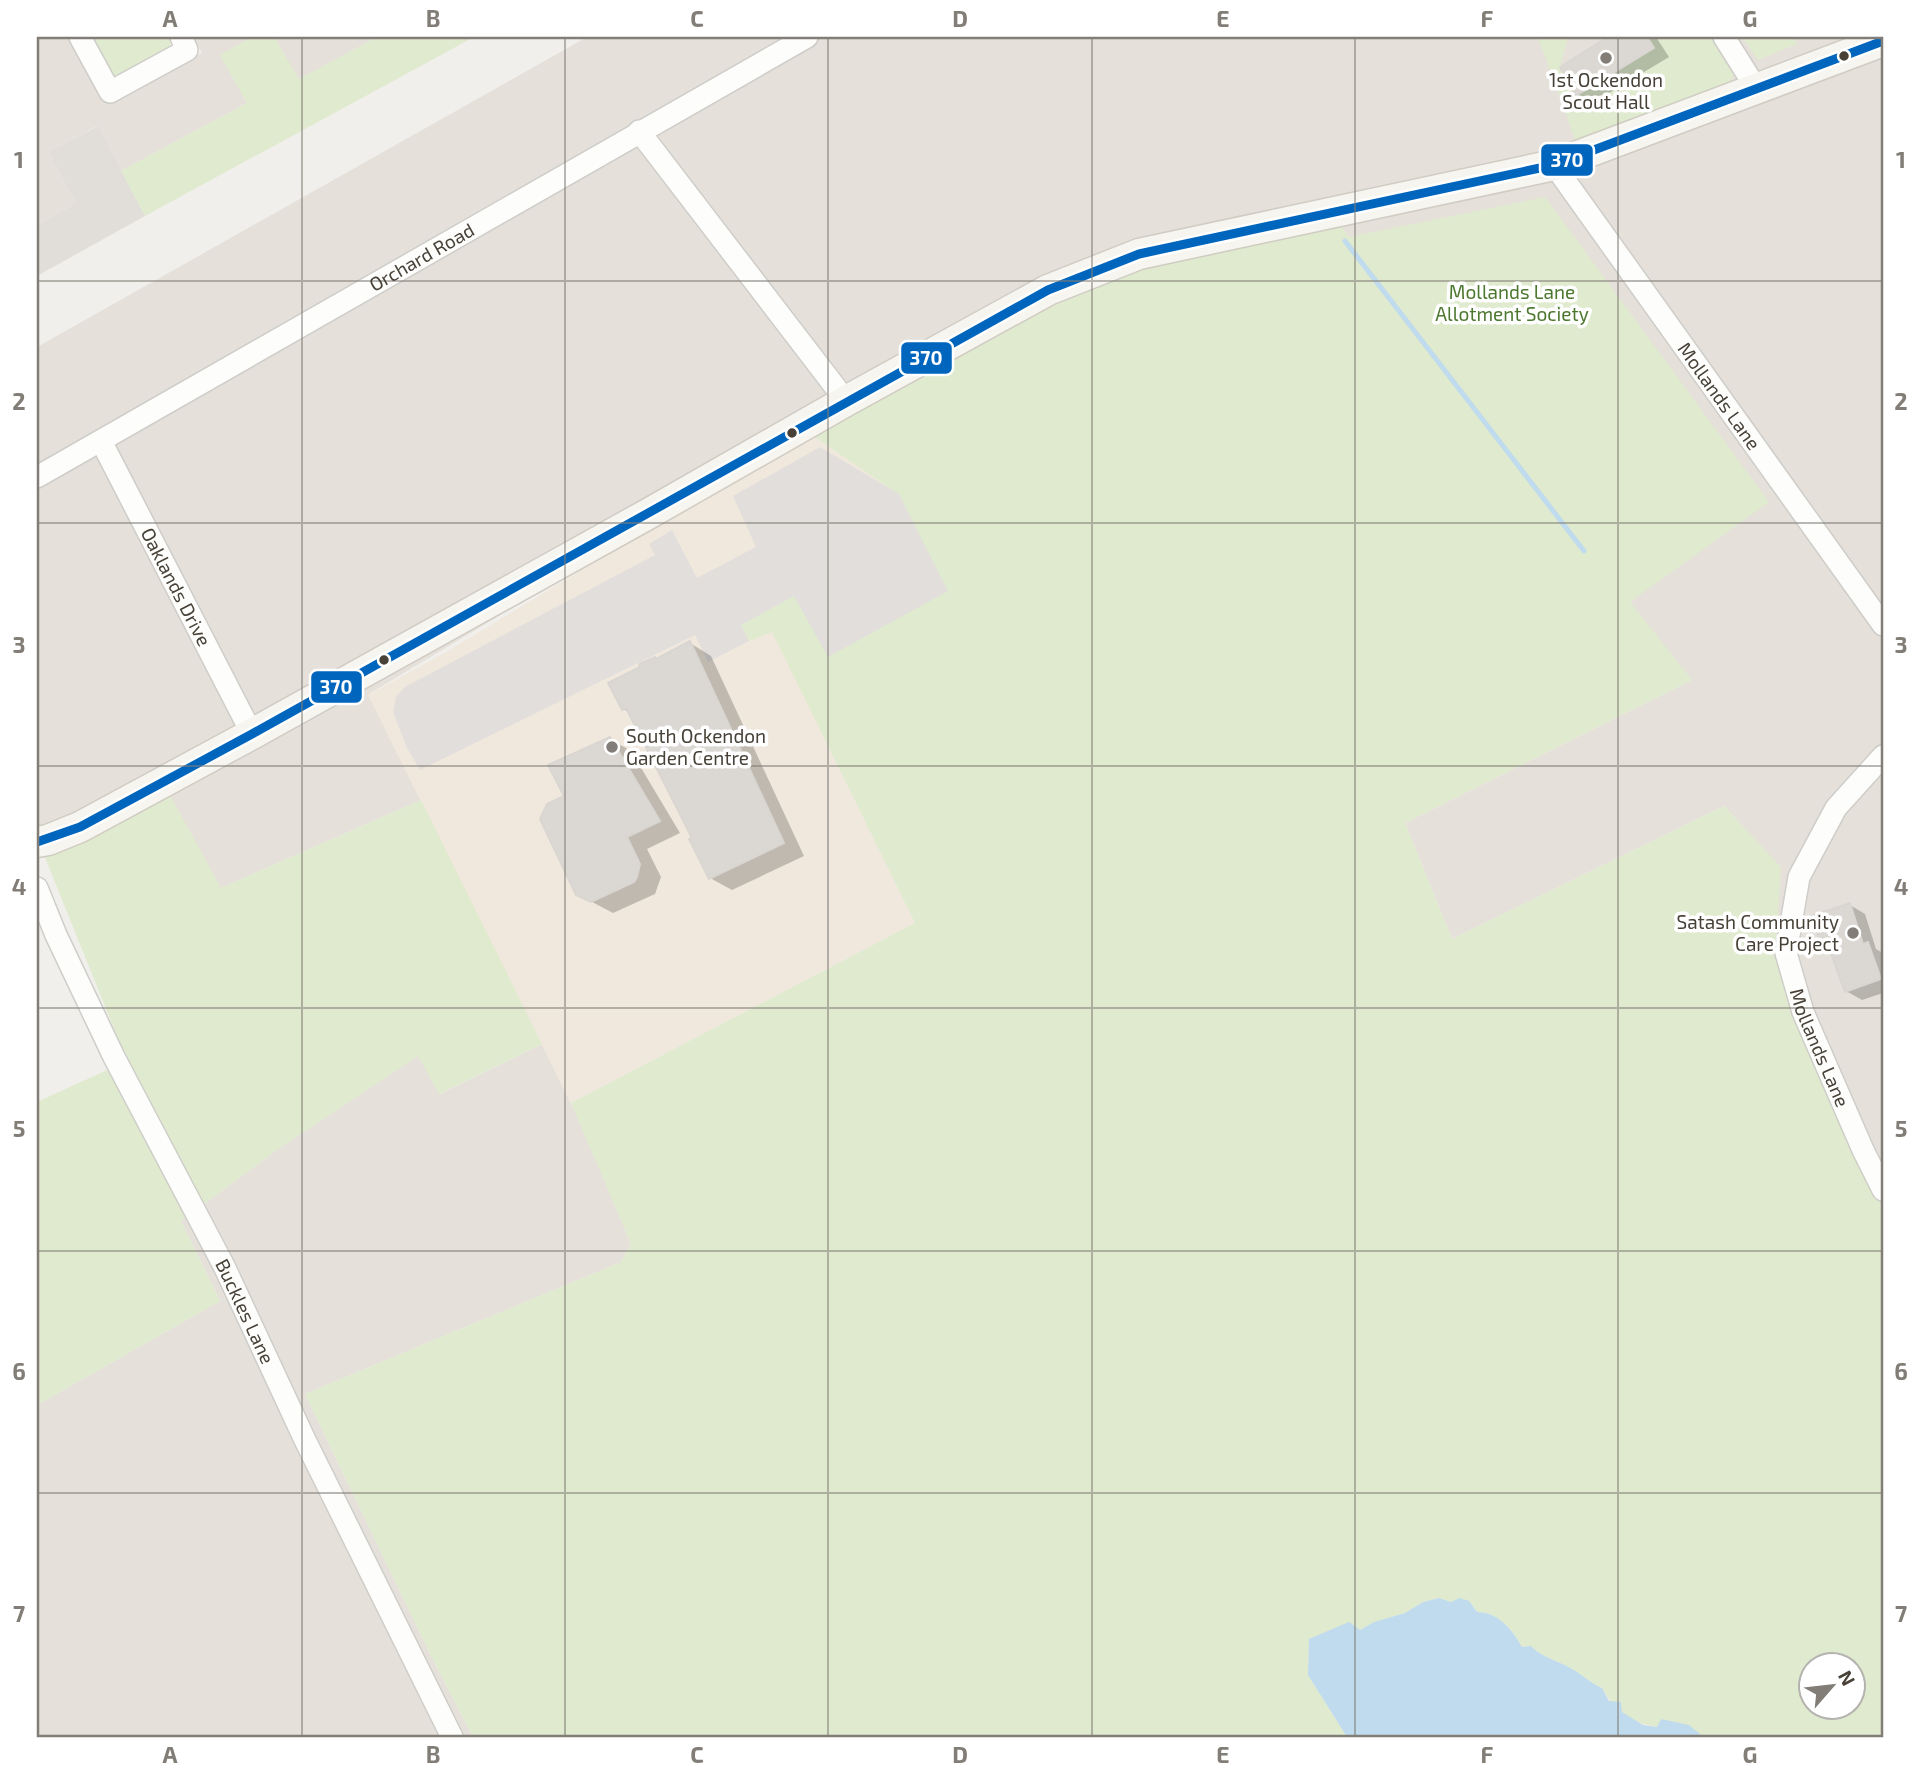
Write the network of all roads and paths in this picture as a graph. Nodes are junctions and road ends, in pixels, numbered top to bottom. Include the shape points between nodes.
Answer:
1 (80, 37) edge
2 (181, 37) edge
3 (807, 37) edge
4 (1724, 37) edge
5 (1883, 41) edge
6 (1756, 88) junction
7 (639, 131) junction
8 (1554, 165) junction
9 (846, 401) junction
10 (101, 441) junction
11 (37, 477) edge
12 (1883, 625) edge
13 (252, 734) junction
14 (1883, 756) edge
15 (37, 842) edge
16 (37, 888) edge
17 (1883, 1190) edge
18 (452, 1737) edge

1 - 2 street via 110,92 187,50
3 - 7 street, Orchard Road
4 - 6 street
5 - 6 main road
6 - 8 main road
7 - 9 street
7 - 10 street, Orchard Road
8 - 9 main road via 1139,254 1048,290
8 - 12 street, Mollands Lane
9 - 13 main road
10 - 11 street, Orchard Road
10 - 13 street, Oaklands Drive
13 - 15 main road via 80,827
14 - 17 street, Mollands Lane via 1836,808 1799,877 1786,953 1803,1012
16 - 18 street, Buckles Lane via 114,1057 225,1268

